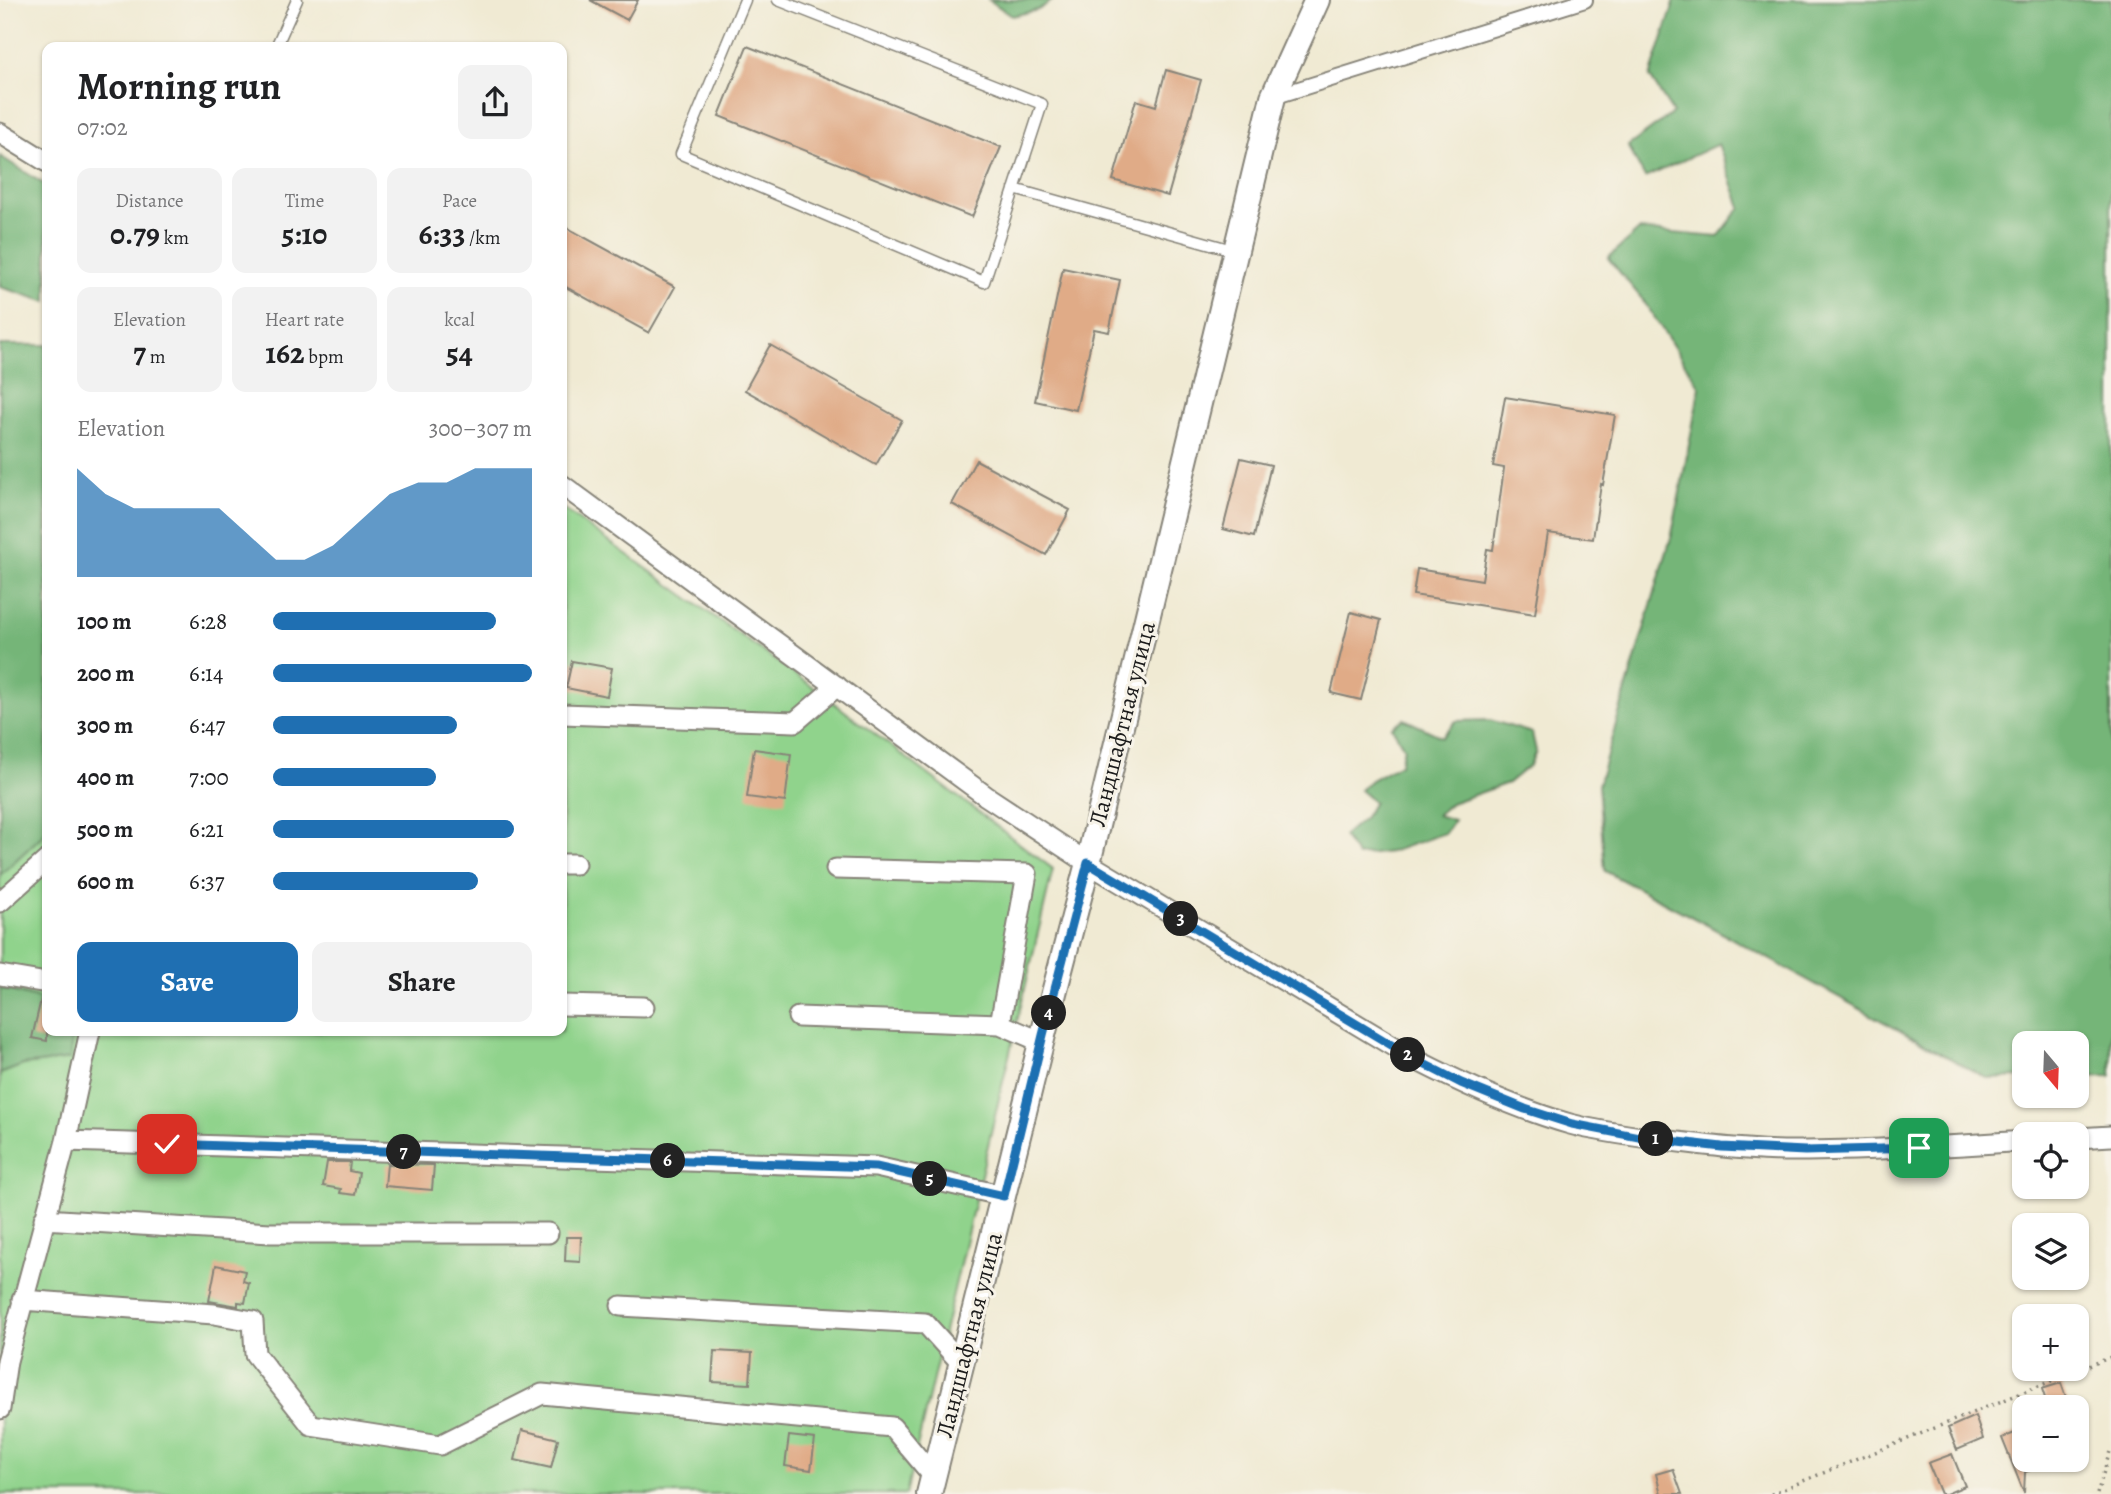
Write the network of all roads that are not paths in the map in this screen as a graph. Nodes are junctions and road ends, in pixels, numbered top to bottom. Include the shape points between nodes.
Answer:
1 (297, 0) edge
2 (745, 0) edge
3 (778, 0) edge
4 (1317, 0) edge
5 (1585, 0) edge
6 (278, 42) edge
7 (1273, 97) junction
8 (0, 133) edge
9 (42, 159) edge
10 (1014, 190) junction
11 (1236, 251) junction
12 (567, 489) edge
13 (837, 686) junction
14 (567, 715) edge
15 (1088, 863) junction
16 (42, 864) edge
17 (836, 869) dead end
18 (0, 902) edge
19 (0, 975) edge
20 (42, 982) edge
21 (567, 1005) edge
22 (644, 1007) dead end
23 (798, 1017) dead end
24 (1000, 1024) junction
25 (89, 1036) edge
26 (1042, 1042) junction
27 (2111, 1136) edge
28 (2089, 1137) edge
29 (66, 1141) junction
30 (2012, 1142) edge
31 (1004, 1196) junction
32 (44, 1219) junction
33 (548, 1233) dead end
34 (22, 1300) junction
35 (621, 1306) dead end
36 (962, 1364) junction
37 (0, 1409) edge
38 (932, 1485) edge

1 - 6 lane
2 - 10 lane via 681,154 984,282
3 - 10 lane via 1042,104
4 - 7 street, Ландшафтная улица
5 - 7 street
7 - 11 street, Ландшафтная улица
8 - 9 street
10 - 11 lane
11 - 15 street, Ландшафтная улица
12 - 13 street
13 - 14 street via 795,722
13 - 15 street via 986,796
15 - 26 street, Ландшафтная улица
15 - 30 street via 1418,1061 1461,1083 1572,1124 1644,1138 1805,1151
16 - 18 street
17 - 24 street via 1027,874
19 - 20 street
21 - 22 street
23 - 24 street
24 - 26 street
25 - 29 street
26 - 31 street, Ландшафтная улица
27 - 28 street
29 - 31 street via 876,1167
29 - 32 street
31 - 36 street, Ландшафтная улица
32 - 33 street via 270,1233
32 - 34 street
34 - 37 street
34 - 38 street via 253,1321 255,1354 311,1425 440,1445 541,1394 892,1427
35 - 36 street via 925,1323
36 - 38 street, Ландшафтная улица

